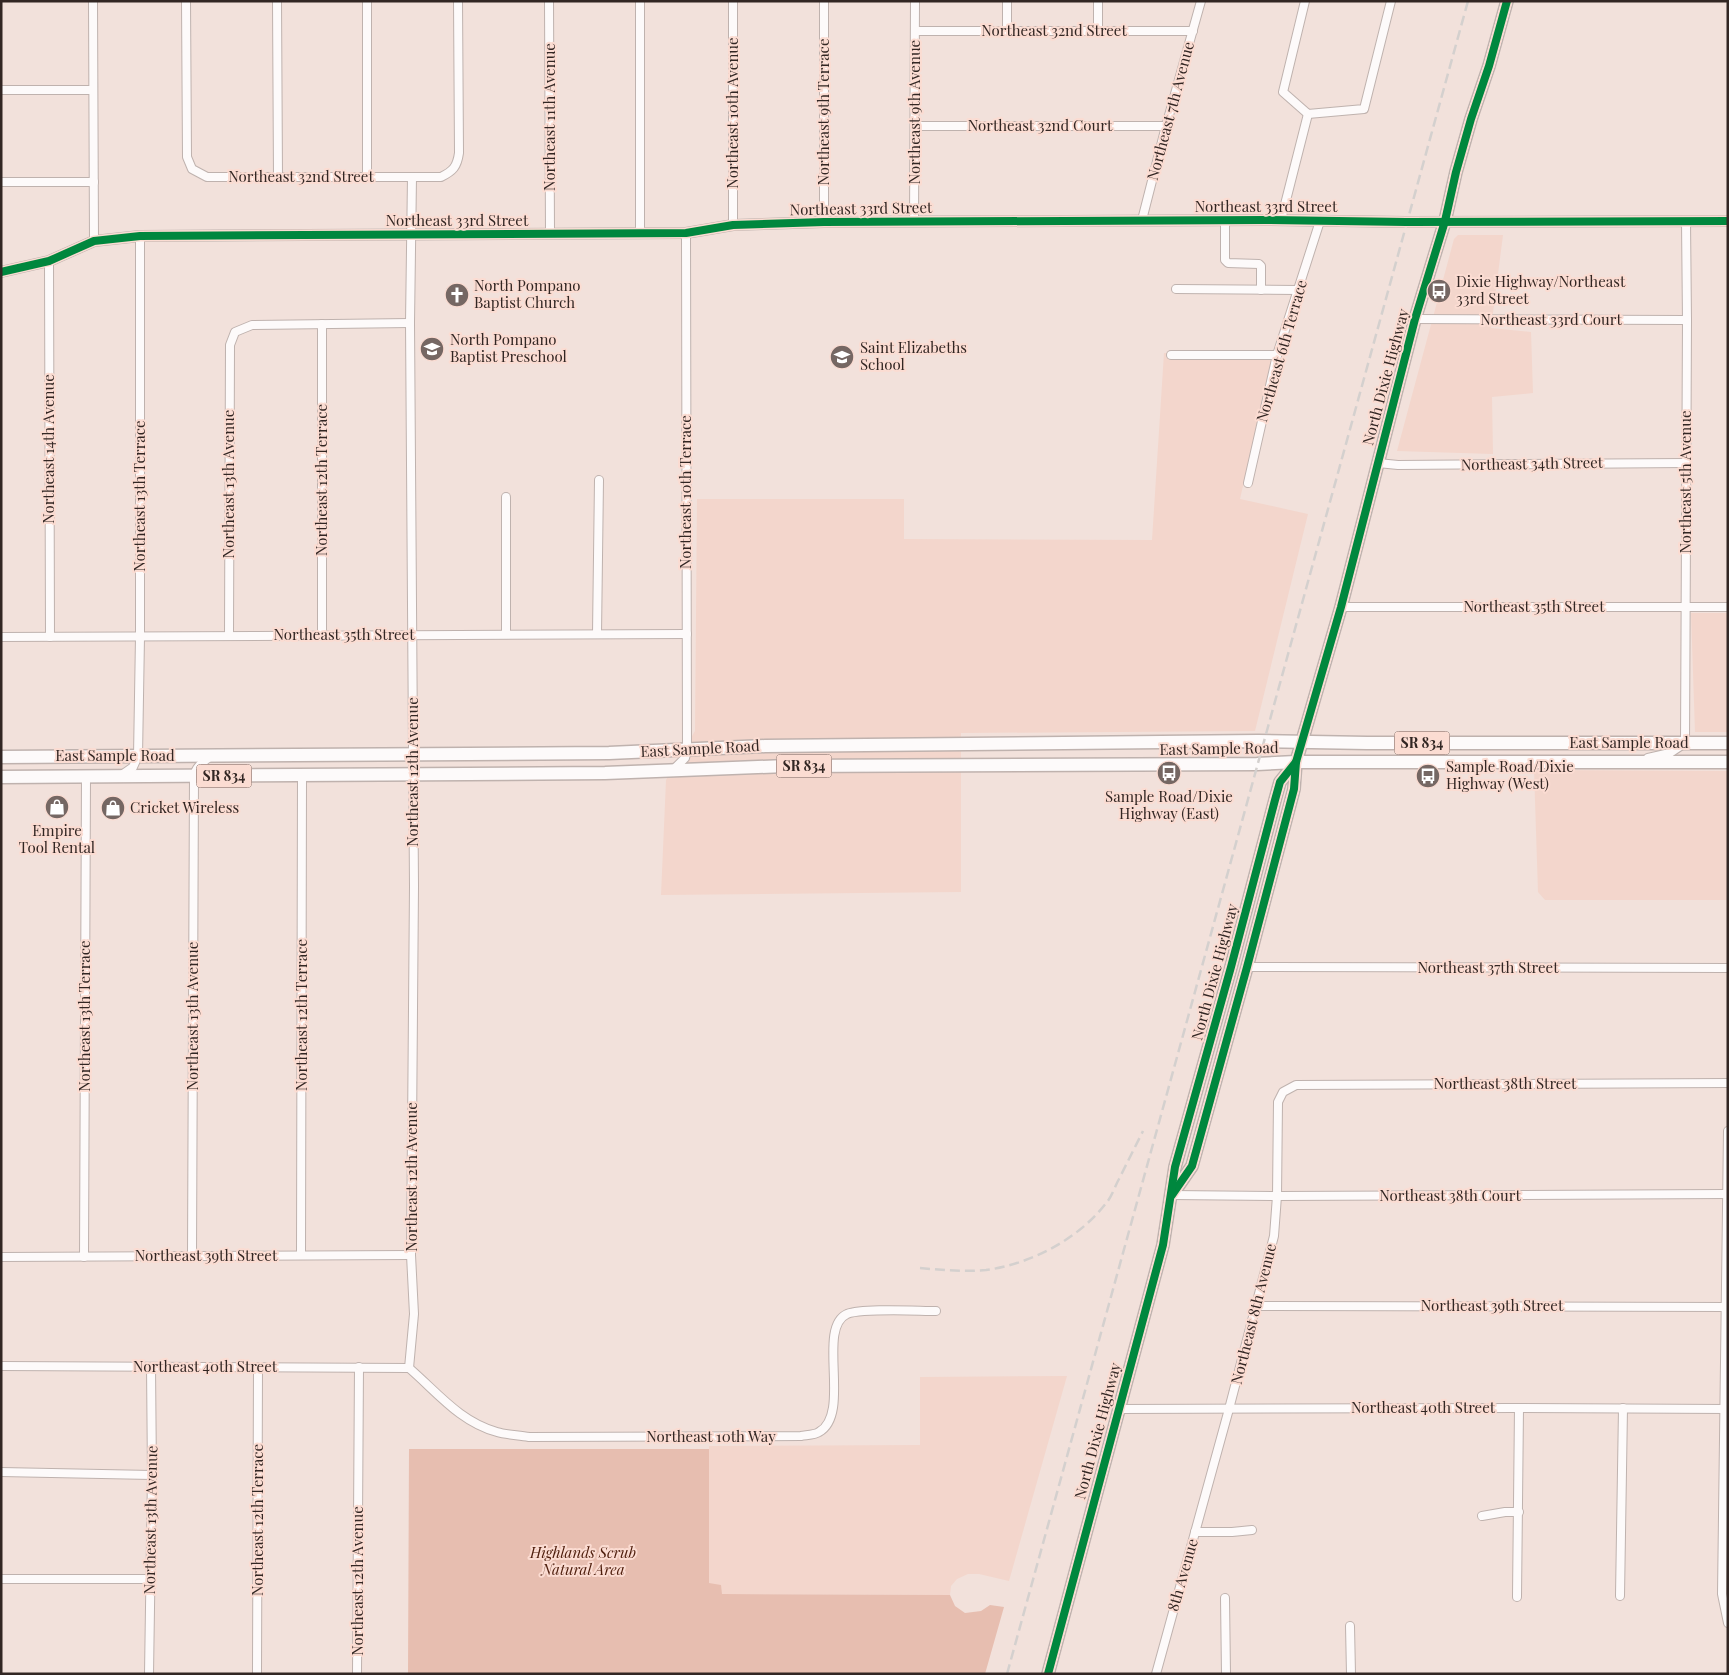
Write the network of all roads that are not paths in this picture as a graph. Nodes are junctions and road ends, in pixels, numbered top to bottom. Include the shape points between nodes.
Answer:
1 (93, 1) edge
2 (186, 1) edge
3 (277, 1) edge
4 (367, 1) edge
5 (458, 1) edge
6 (549, 1) edge
7 (640, 1) edge
8 (733, 1) edge
9 (824, 1) edge
10 (915, 1) edge
11 (1007, 1) edge
12 (1098, 1) edge
13 (1201, 1) edge
14 (1305, 1) edge
15 (1391, 1) edge
16 (1507, 1) edge
17 (915, 31) junction
18 (1007, 31) junction
19 (1098, 32) junction
20 (1193, 32) junction
21 (1, 90) edge
22 (94, 90) junction
23 (1308, 114) junction
24 (915, 126) junction
25 (1166, 126) junction
26 (278, 177) junction
27 (368, 177) junction
28 (412, 177) junction
29 (1, 182) edge
30 (94, 182) junction
31 (1142, 220) junction
32 (1225, 220) junction
33 (1281, 220) junction
34 (1320, 220) junction
35 (1445, 221) junction
36 (1686, 221) junction
37 (1728, 221) edge
38 (824, 222) junction
39 (914, 222) junction
40 (733, 225) junction
41 (640, 233) junction
42 (550, 234) junction
43 (686, 234) junction
44 (412, 235) junction
45 (140, 236) junction
46 (94, 241) junction
47 (49, 261) junction
48 (1, 272) edge
49 (1176, 289) dead end
50 (1261, 290) junction
51 (1298, 290) junction
52 (1415, 319) junction
53 (1687, 320) junction
54 (410, 323) junction
55 (322, 324) junction
56 (1171, 355) dead end
57 (1277, 355) junction
58 (1378, 462) junction
59 (1686, 463) junction
60 (599, 480) dead end
61 (1248, 483) dead end
62 (506, 497) dead end
63 (1341, 607) junction
64 (1686, 607) junction
65 (1728, 607) edge
66 (506, 634) junction
67 (597, 634) junction
68 (687, 634) junction
69 (413, 635) junction
70 (50, 636) junction
71 (229, 636) junction
72 (322, 636) junction
73 (1, 637) edge
74 (140, 637) junction
75 (1303, 741) junction
76 (1685, 743) junction
77 (1728, 743) edge
78 (1027, 744) junction
79 (715, 749) junction
80 (687, 750) junction
81 (1728, 750) edge
82 (413, 755) junction
83 (138, 756) junction
84 (211, 756) junction
85 (1, 757) edge
86 (1296, 762) junction
87 (1634, 762) junction
88 (1687, 762) junction
89 (1728, 762) edge
90 (1001, 765) junction
91 (697, 770) junction
92 (671, 772) junction
93 (413, 774) junction
94 (302, 775) junction
95 (86, 776) junction
96 (120, 776) junction
97 (194, 776) junction
98 (1, 777) edge
99 (1248, 968) junction
100 (1728, 968) edge
101 (1728, 1083) edge
102 (1283, 1092) joint
103 (1728, 1131) edge
104 (1727, 1194) edge
105 (1172, 1195) junction
106 (1277, 1196) junction
107 (411, 1255) junction
108 (192, 1256) junction
109 (301, 1256) junction
110 (1, 1257) edge
111 (84, 1257) junction
112 (1256, 1306) junction
113 (1727, 1307) edge
114 (936, 1312) dead end
115 (1, 1366) edge
116 (151, 1367) junction
117 (258, 1367) junction
118 (359, 1368) junction
119 (409, 1368) junction
120 (1519, 1408) junction
121 (1623, 1408) junction
122 (1118, 1409) junction
123 (1229, 1409) junction
124 (1726, 1409) edge
125 (1, 1472) edge
126 (152, 1474) junction
127 (1519, 1512) junction
128 (1482, 1516) dead end
129 (1252, 1530) dead end
130 (1195, 1532) junction
131 (1, 1579) edge
132 (151, 1579) junction
133 (1620, 1596) dead end
134 (1518, 1597) dead end
135 (1225, 1598) dead end
136 (1728, 1623) edge
137 (1350, 1626) dead end
138 (149, 1674) edge
139 (257, 1674) edge
140 (357, 1674) edge
141 (1048, 1674) edge
142 (1156, 1674) edge
143 (1226, 1674) edge
144 (1351, 1674) edge

1 - 22 street
2 - 26 street, Northeast 32nd Street via 187,157 192,169 207,177
3 - 26 street
4 - 27 street
5 - 28 street, Northeast 32nd Street via 457,165 441,177
6 - 42 street, Northeast 11th Avenue
7 - 41 street
8 - 40 street, Northeast 10th Avenue
9 - 38 street, Northeast 9th Terrace
10 - 17 street, Northeast 9th Avenue
11 - 18 street
12 - 19 street
13 - 20 street, Northeast 7th Avenue
14 - 23 street via 1283,92
15 - 23 street via 1364,109
16 - 35 main road, North Dixie Highway via 1468,128
17 - 18 street, Northeast 32nd Street
17 - 24 street, Northeast 9th Avenue
18 - 19 street, Northeast 32nd Street
19 - 20 street, Northeast 32nd Street
20 - 25 street, Northeast 7th Avenue
21 - 22 street
22 - 30 street
23 - 33 street
24 - 25 street, Northeast 32nd Court
24 - 39 street, Northeast 9th Avenue
25 - 31 street, Northeast 7th Avenue
26 - 27 street, Northeast 32nd Street
27 - 28 street, Northeast 32nd Street
28 - 44 street, Northeast 12th Avenue
29 - 30 street
30 - 46 street
31 - 32 street, Northeast 33rd Street
31 - 39 street, Northeast 33rd Street
32 - 33 street, Northeast 33rd Street
32 - 50 street via 1225,260 1228,263 1259,264
33 - 34 street, Northeast 33rd Street
34 - 35 street, Northeast 33rd Street
34 - 51 street, Northeast 6th Terrace
35 - 36 street, Northeast 33rd Street
35 - 52 main road, North Dixie Highway
36 - 37 street, Northeast 33rd Street
36 - 53 street, Northeast 5th Avenue
38 - 39 street, Northeast 33rd Street
38 - 40 street, Northeast 33rd Street
40 - 43 street, Northeast 33rd Street
41 - 42 street, Northeast 33rd Street
41 - 43 street, Northeast 33rd Street
42 - 44 street, Northeast 33rd Street
43 - 68 street, Northeast 10th Terrace
44 - 45 street, Northeast 33rd Street
44 - 54 street, Northeast 12th Avenue
45 - 46 street, Northeast 33rd Street
45 - 74 street, Northeast 13th Terrace
46 - 47 street, Northeast 33rd Street
47 - 48 street, Northeast 33rd Street
47 - 70 street, Northeast 14th Avenue
49 - 50 street
50 - 51 street
51 - 57 street, Northeast 6th Terrace
52 - 53 street, Northeast 33rd Court
52 - 58 main road, North Dixie Highway
53 - 59 street, Northeast 5th Avenue
54 - 55 street
54 - 69 street, Northeast 12th Avenue
55 - 71 street, Northeast 13th Avenue via 252,325 235,332 230,345
55 - 72 street, Northeast 12th Terrace
56 - 57 street
57 - 61 street, Northeast 6th Terrace
58 - 59 street, Northeast 34th Street via 1398,465
58 - 63 main road, North Dixie Highway
59 - 64 street, Northeast 5th Avenue
60 - 67 street
62 - 66 street
63 - 64 street, Northeast 35th Street
63 - 75 main road, North Dixie Highway
64 - 65 street, Northeast 35th Street
64 - 76 street, Northeast 5th Avenue
66 - 67 street, Northeast 35th Street
66 - 69 street, Northeast 35th Street
67 - 68 street, Northeast 35th Street
68 - 80 street, Northeast 10th Terrace
69 - 72 street, Northeast 35th Street
69 - 82 street, Northeast 12th Avenue
70 - 73 street, Northeast 35th Street
70 - 74 street, Northeast 35th Street
71 - 72 street, Northeast 35th Street
71 - 74 street, Northeast 35th Street
74 - 83 street, Northeast 13th Terrace
75 - 76 main road, East Sample Road / SR 834
75 - 78 main road, East Sample Road / SR 834
75 - 86 main road, North Dixie Highway
76 - 77 main road, East Sample Road / SR 834
76 - 87 street via 1670,752
78 - 79 main road, East Sample Road / SR 834
78 - 90 main road via 1018,756
79 - 80 main road, East Sample Road / SR 834
79 - 91 main road via 705,756
80 - 82 main road, East Sample Road / SR 834
80 - 92 street via 685,758
81 - 88 main road via 1696,752
82 - 84 main road, East Sample Road / SR 834
82 - 93 street, Northeast 12th Avenue
83 - 84 main road, East Sample Road / SR 834
83 - 85 main road, East Sample Road / SR 834
83 - 96 street via 133,767
84 - 97 street via 199,764
86 - 87 main road, East Sample Road / SR 834
86 - 90 main road, East Sample Road / SR 834
86 - 99 main road, North Dixie Highway via 1294,789
86 - 105 main road, North Dixie Highway via 1280,782 1175,1167
87 - 88 main road, East Sample Road / SR 834
88 - 89 main road, East Sample Road / SR 834
90 - 91 main road, East Sample Road / SR 834 via 786,766
91 - 92 main road, East Sample Road / SR 834
92 - 93 main road, East Sample Road / SR 834
93 - 94 main road, East Sample Road / SR 834
93 - 107 street, Northeast 12th Avenue
94 - 97 main road, East Sample Road / SR 834
94 - 109 street, Northeast 12th Terrace
95 - 96 main road, East Sample Road / SR 834
95 - 98 main road, East Sample Road / SR 834
95 - 111 street, Northeast 13th Terrace
96 - 97 main road, East Sample Road / SR 834
97 - 108 street, Northeast 13th Avenue
99 - 100 street, Northeast 37th Street
99 - 105 main road, North Dixie Highway via 1192,1166
101 - 102 street, Northeast 38th Street via 1296,1085
102 - 106 street, Northeast 8th Avenue via 1278,1102
103 - 104 street
104 - 106 street, Northeast 38th Court
104 - 113 street
105 - 106 street, Northeast 38th Court
105 - 122 main road, North Dixie Highway via 1163,1245
106 - 112 street, Northeast 8th Avenue via 1274,1236
107 - 109 street, Northeast 39th Street
107 - 119 street, Northeast 12th Avenue via 414,1314
108 - 109 street, Northeast 39th Street
108 - 111 street, Northeast 39th Street
110 - 111 street, Northeast 39th Street
112 - 113 street, Northeast 39th Street
112 - 123 street, Northeast 8th Avenue
113 - 124 street
114 - 119 street, Northeast 10th Way via 866,1311 848,1314 838,1322 834,1340 834,1408 829,1423 820,1432 801,1436 529,1437 497,1432 468,1420
115 - 116 street, Northeast 40th Street
116 - 117 street, Northeast 40th Street
116 - 126 street, Northeast 13th Avenue
117 - 118 street, Northeast 40th Street
117 - 139 street, Northeast 12th Terrace
118 - 119 street, Northeast 40th Street
118 - 140 street, Northeast 12th Avenue
120 - 121 street, Northeast 40th Street
120 - 123 street, Northeast 40th Street
120 - 127 street
121 - 124 street, Northeast 40th Street
121 - 133 street
122 - 123 street, Northeast 40th Street
122 - 141 main road, North Dixie Highway
123 - 130 street, Northeast 8th Avenue
124 - 136 street via 1722,1594
125 - 126 street
126 - 132 street, Northeast 13th Avenue
127 - 128 street
127 - 134 street
129 - 130 street, 8th Avenue
130 - 142 street, 8th Avenue
131 - 132 street
132 - 138 street, Northeast 13th Avenue
135 - 143 street
137 - 144 street

